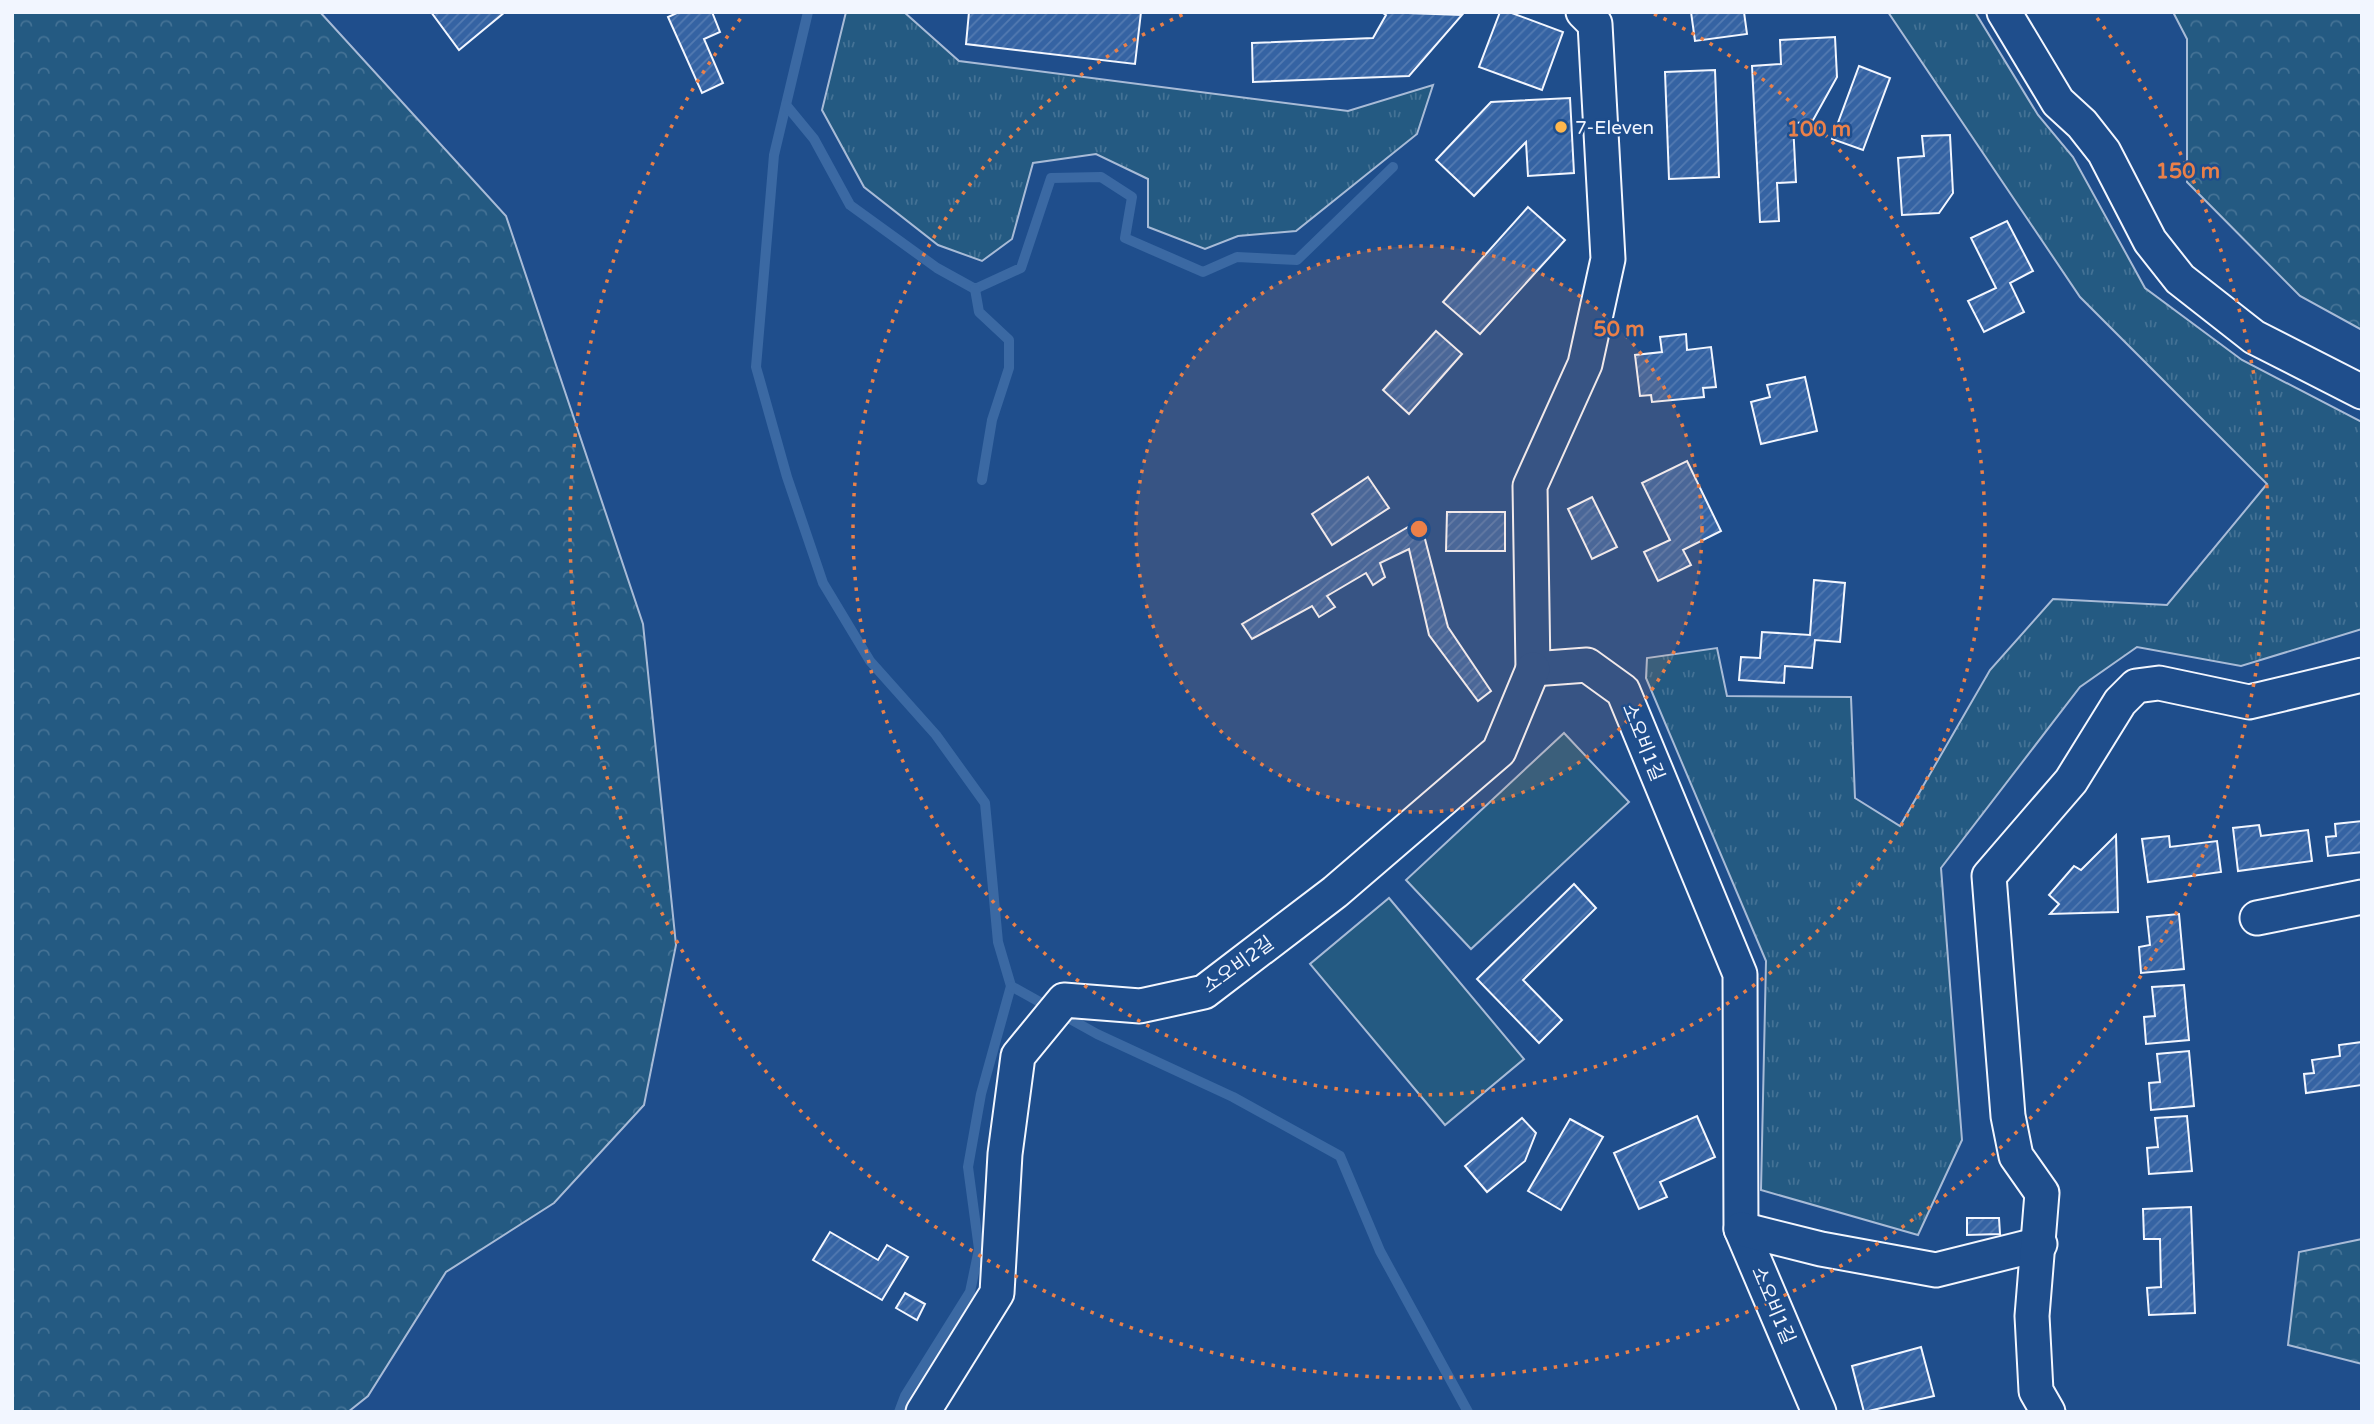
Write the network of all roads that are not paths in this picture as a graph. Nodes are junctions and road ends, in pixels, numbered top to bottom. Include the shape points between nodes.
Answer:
1 (1583, 12) edge
2 (2004, 12) edge
3 (2362, 392) edge
4 (1533, 669) junction
5 (2362, 676) edge
6 (2362, 897) edge
7 (2257, 918) dead end
8 (1741, 1229) junction
9 (2040, 1244) junction
10 (923, 1412) edge
11 (1819, 1412) edge
12 (2048, 1412) edge

1 - 4 street via 1595,24 1608,258 1584,363 1530,486
2 - 3 street via 2058,102 2104,152 2150,241 2180,279 2254,337
4 - 8 street, 소오비1길 via 1587,665 1623,691 1740,974
4 - 10 street, 소오비2길 via 1499,751 1335,892 1204,992 1140,1006 1064,1000 1018,1056 1004,1154 997,1293
5 - 9 street via 2249,702 2159,683 2136,686 2120,702 2071,781 1989,876 2008,1116 2016,1156 2042,1193
6 - 7 street
8 - 9 street via 1936,1270
8 - 11 street, 소오비1길
9 - 12 street via 2032,1316 2036,1391

